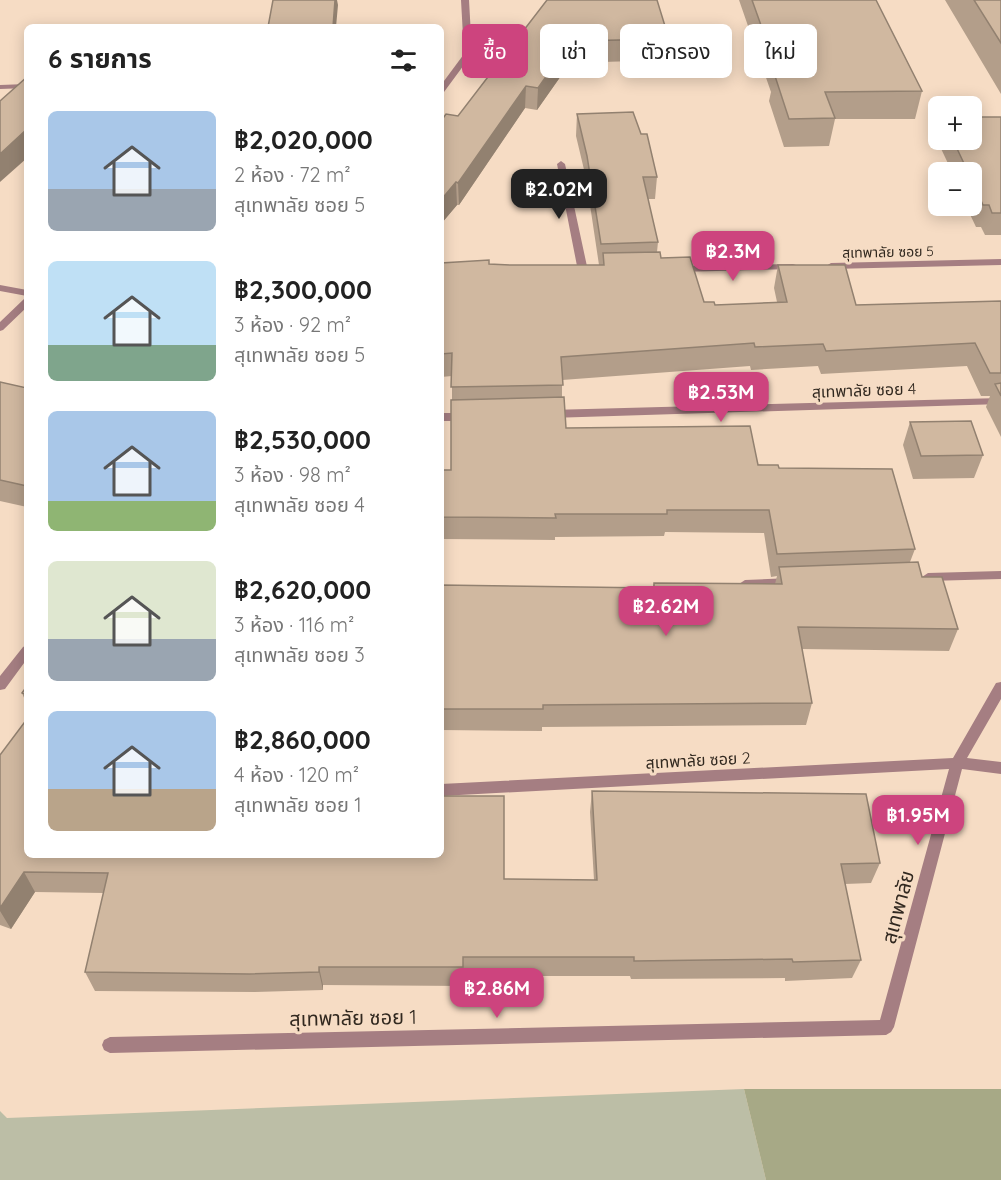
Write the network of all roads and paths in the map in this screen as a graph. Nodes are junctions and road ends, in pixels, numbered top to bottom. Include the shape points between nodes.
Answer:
1 (465, 0) edge
2 (451, 76) junction
3 (444, 77) edge
4 (24, 86) edge
5 (444, 86) edge
6 (0, 87) edge
7 (561, 164) dead end
8 (1001, 262) edge
9 (822, 266) edge
10 (798, 267) edge
11 (667, 270) edge
12 (583, 271) junction
13 (595, 271) edge
14 (571, 272) edge
15 (0, 288) edge
16 (24, 292) edge
17 (24, 304) edge
18 (0, 328) edge
19 (1001, 401) edge
20 (536, 415) edge
21 (477, 416) edge
22 (444, 417) edge
23 (1001, 575) edge
24 (918, 578) edge
25 (798, 582) edge
26 (727, 585) edge
27 (24, 654) edge
28 (0, 685) edge
29 (1001, 687) edge
30 (957, 763) junction
31 (1001, 768) edge
32 (444, 790) edge
33 (886, 1027) joint
34 (110, 1045) dead end

1 - 2 street via 468,54
2 - 3 street
2 - 5 street
4 - 6 street
7 - 12 street
8 - 9 street, สุเทพาลัย ซอย 5
10 - 11 street
12 - 13 street
12 - 14 street
15 - 16 street
17 - 18 street
19 - 20 street, สุเทพาลัย ซอย 4
21 - 22 street
23 - 24 street
25 - 26 street
27 - 28 street
29 - 30 street, สุเทพาลัย
30 - 31 street
30 - 32 street, สุเทพาลัย ซอย 2
30 - 33 street, สุเทพาลัย
33 - 34 street, สุเทพาลัย ซอย 1

